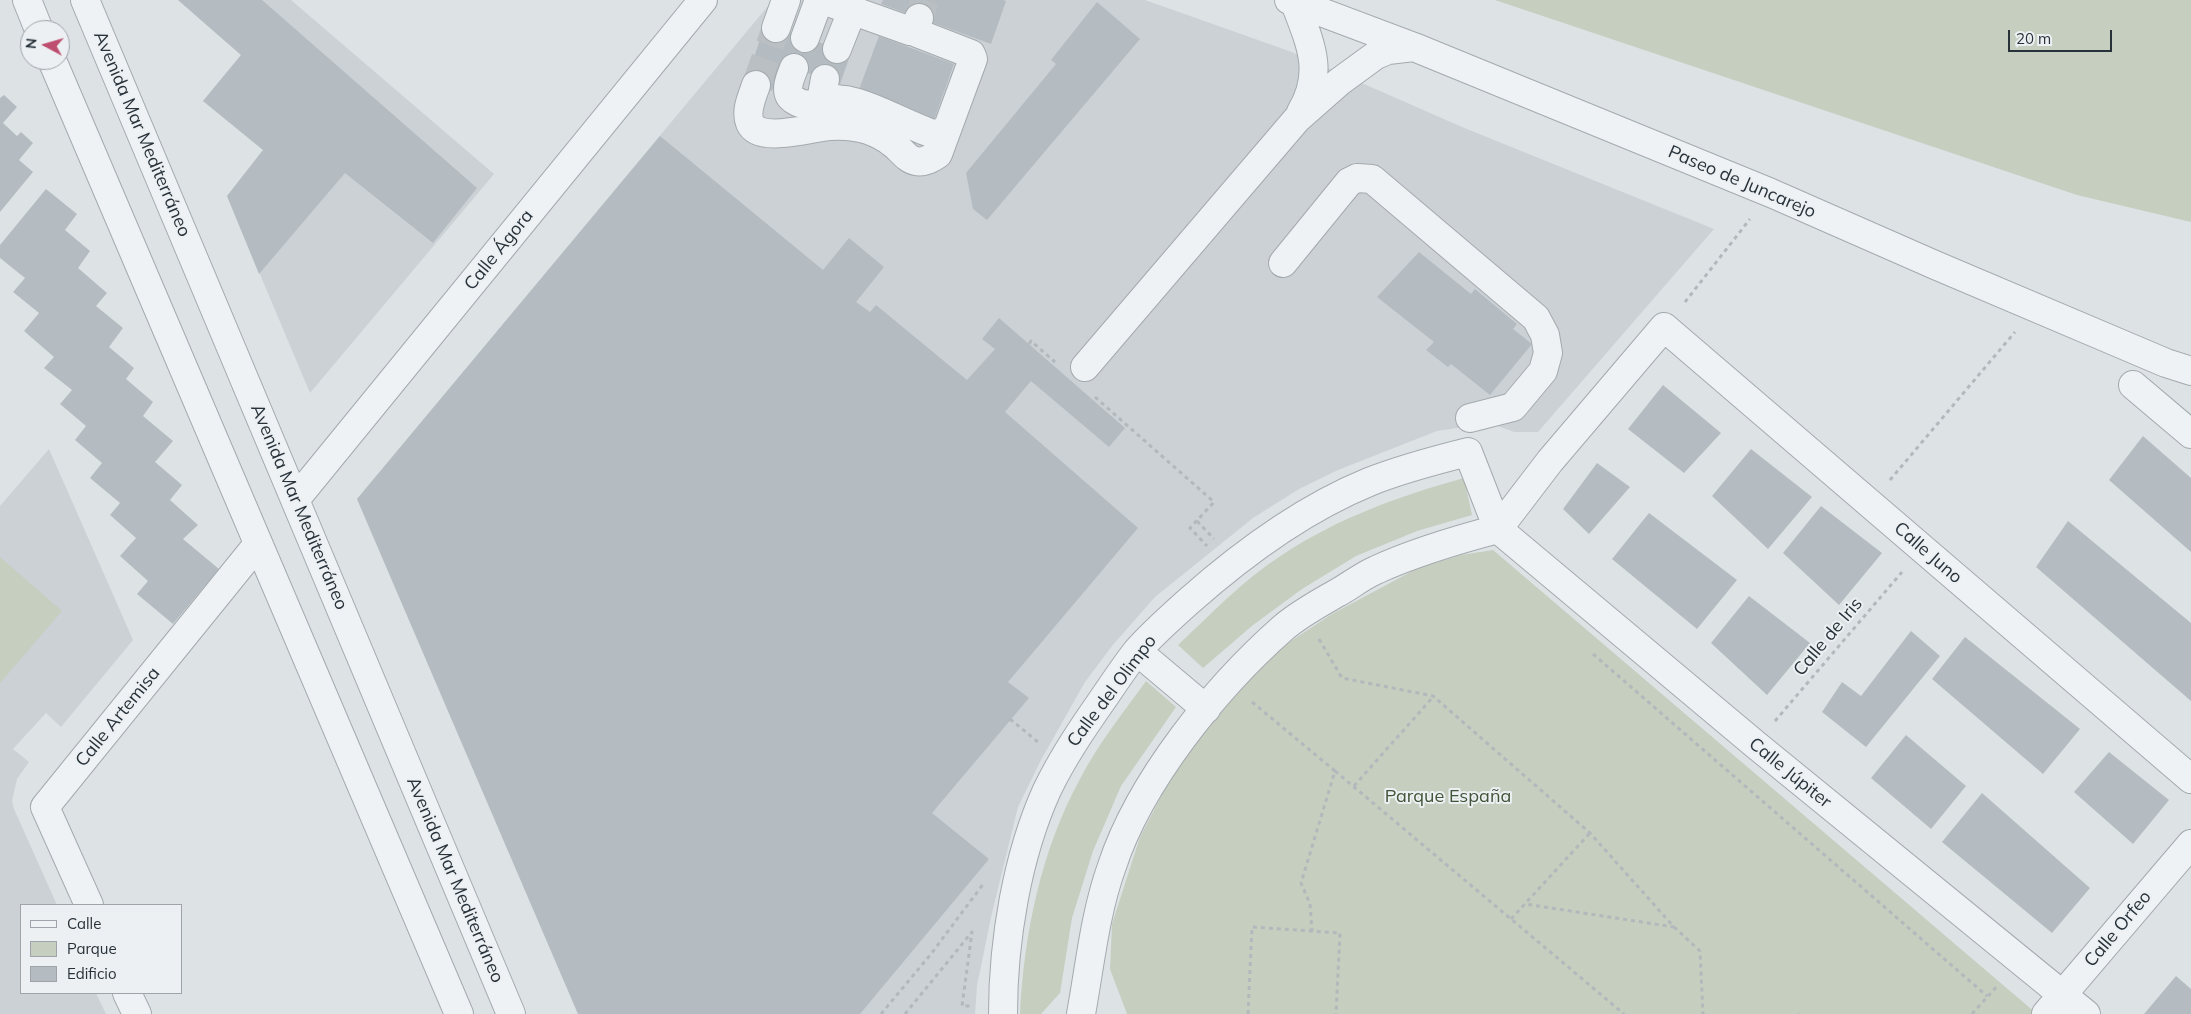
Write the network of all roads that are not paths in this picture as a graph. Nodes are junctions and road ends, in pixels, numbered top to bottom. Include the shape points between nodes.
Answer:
1 (27, 0) edge
2 (86, 0) edge
3 (704, 0) edge
4 (786, 0) edge
5 (821, 0) edge
6 (1292, 1) edge
7 (852, 11) junction
8 (35, 20) edge
9 (776, 28) tunnel mouth
10 (805, 38) tunnel mouth
11 (1414, 47) junction
12 (836, 49) dead end
13 (794, 68) dead end
14 (56, 70) edge
15 (825, 79) dead end
16 (756, 86) tunnel mouth
17 (843, 100) junction
18 (1296, 119) junction
19 (948, 127) junction
20 (1282, 263) dead end
21 (2191, 371) edge
22 (1079, 376) road end
23 (2133, 385) dead end
24 (1470, 418) dead end
25 (2191, 434) edge
26 (295, 500) junction
27 (1498, 529) junction
28 (258, 544) junction
29 (1137, 651) junction
30 (1206, 709) junction
31 (2191, 779) edge
32 (2191, 844) edge
33 (88, 904) edge
34 (127, 994) edge
35 (2054, 1004) edge
36 (137, 1014) edge
37 (459, 1014) edge
38 (511, 1014) edge
39 (1003, 1014) edge
40 (1081, 1014) edge
41 (2086, 1014) edge

1 - 8 street
2 - 26 street, Avenida Mar Mediterráneo
3 - 26 street, Calle Ágora
4 - 9 street
5 - 7 street
5 - 10 street
6 - 11 street, Paseo de Juncarejo
6 - 18 street via 1315,62 1309,98
7 - 12 street
7 - 19 street via 910,31 917,23 917,34 970,54 974,59
11 - 18 street via 1376,55
11 - 21 street, Paseo de Juncarejo via 1771,193
13 - 17 street via 788,91 792,99 803,105 816,106
14 - 28 street
15 - 17 street via 822,95
16 - 19 street via 748,110 749,119 756,130 767,133 848,125 870,130 892,142 916,162 938,154
17 - 19 street via 933,134
18 - 22 street
20 - 24 street via 1349,182 1357,178 1372,179 1536,318 1545,335 1548,353 1543,372 1513,406
23 - 25 street
26 - 38 street, Avenida Mar Mediterráneo
27 - 29 street, Calle del Olimpo via 1468,452 1370,481 1300,517 1241,557
27 - 30 street via 1433,546 1374,571 1302,614 1283,628
27 - 31 street, Calle Juno via 1550,461 1664,327
27 - 35 street, Calle Júpiter via 1756,745
28 - 33 street, Calle Artemisa via 45,807
28 - 37 street
29 - 30 street
29 - 39 street, Calle del Olimpo via 1067,751 1034,824 1018,878 1012,914 1003,983
30 - 40 street via 1150,785 1123,836 1104,895
32 - 35 street, Calle Orfeo
34 - 36 street
35 - 41 street, Calle Júpiter

